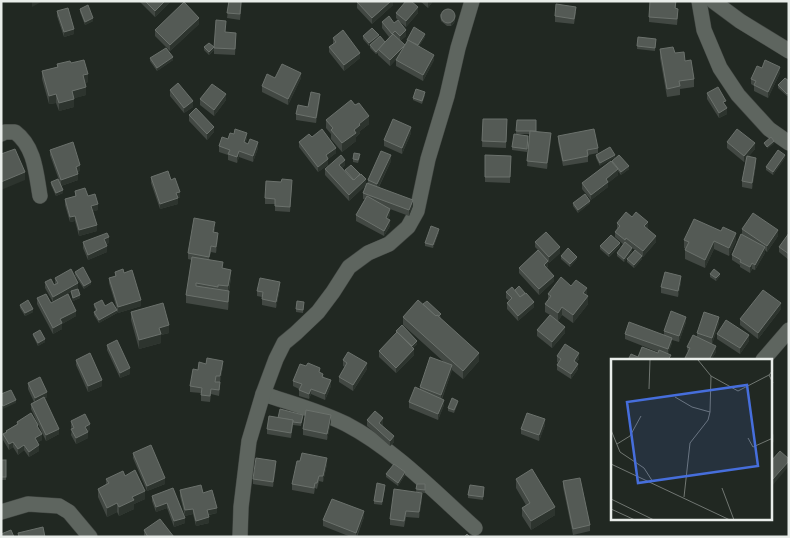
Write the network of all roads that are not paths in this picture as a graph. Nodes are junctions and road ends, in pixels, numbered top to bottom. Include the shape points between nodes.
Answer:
1 (472, 1) edge
2 (699, 1) edge
3 (713, 1) edge
4 (789, 52) edge
5 (1, 134) edge
6 (789, 143) edge
7 (40, 196) dead end
8 (789, 330) edge
9 (764, 359) edge
10 (263, 394) junction
11 (1, 512) edge
12 (475, 528) dead end
13 (90, 537) edge
14 (240, 537) edge

1 - 10 street via 428,159 417,211 408,227 389,244 368,253 349,267 318,312 284,343
2 - 6 street via 704,30 720,68 756,116
3 - 4 street
5 - 7 street via 15,132 23,138 35,167
8 - 9 street
10 - 12 street via 346,424 375,442
10 - 14 street via 250,442
11 - 13 street via 28,504 59,506 69,512

